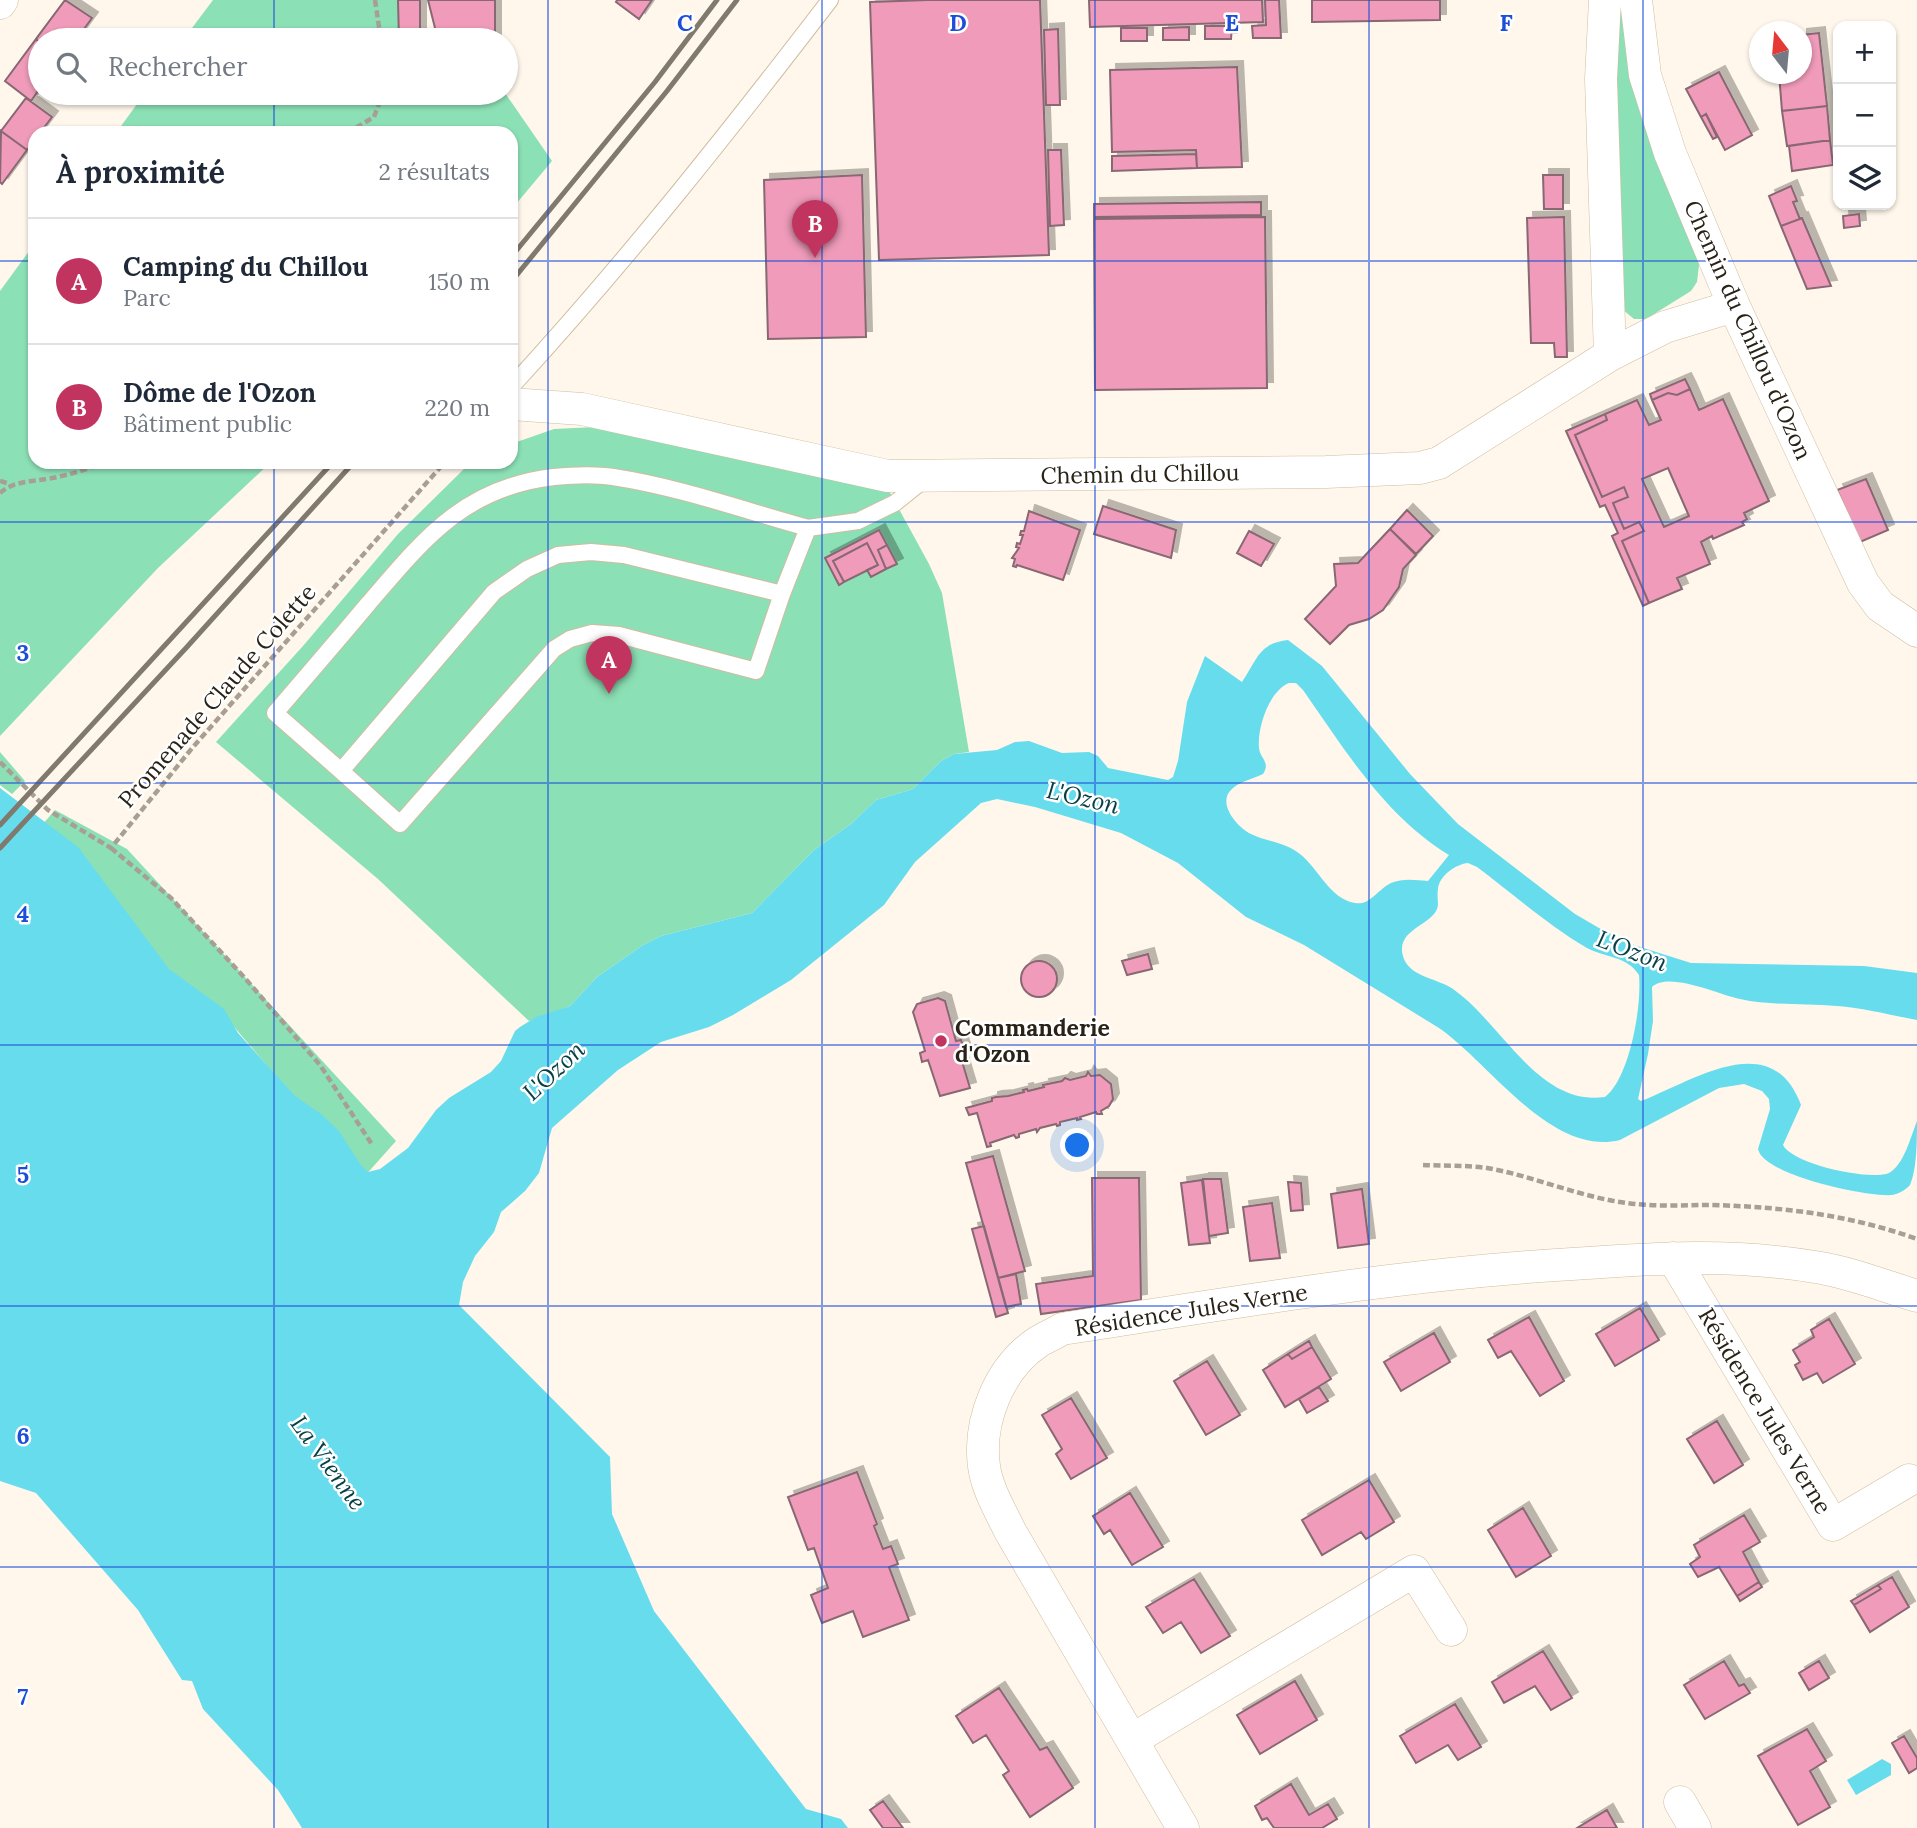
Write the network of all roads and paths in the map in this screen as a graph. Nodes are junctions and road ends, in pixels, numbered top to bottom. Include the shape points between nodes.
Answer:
1 (375, 0) edge
2 (830, 0) edge
3 (1605, 0) edge
4 (1636, 0) edge
5 (378, 28) edge
6 (378, 105) edge
7 (359, 126) edge
8 (1734, 306) junction
9 (1610, 355) junction
10 (518, 379) edge
11 (518, 404) edge
12 (88, 469) edge
13 (439, 469) edge
14 (928, 477) junction
15 (0, 481) edge
16 (10, 485) junction
17 (0, 493) edge
18 (808, 528) junction
19 (782, 594) junction
20 (1917, 631) edge
21 (0, 762) edge
22 (341, 771) junction
23 (111, 848) junction
24 (373, 1146) dead end
25 (1423, 1165) dead end
26 (1917, 1239) edge
27 (1673, 1258) junction
28 (1917, 1296) edge
29 (1909, 1480) dead end
30 (1451, 1630) dead end
31 (1132, 1740) junction
32 (1183, 1828) edge

1 - 5 path
2 - 10 lane via 655,222
3 - 9 street via 1601,79
4 - 8 street, Chemin du Chillou d'Ozon via 1645,75 1653,101
6 - 7 path via 374,117
8 - 9 street, Chemin du Chillou via 1665,327
8 - 20 street, Chemin du Chillou d'Ozon via 1863,583 1880,606
9 - 14 street, Chemin du Chillou via 1439,463 1420,468
11 - 14 street, Chemin du Chillou via 582,409 888,476
12 - 16 path
13 - 23 path, Promenade Claude Colette via 193,747
14 - 18 lane via 895,503 858,521
15 - 16 path
16 - 17 path
18 - 19 lane
18 - 22 lane via 610,477 535,480 501,488 474,501 418,547 275,713
19 - 22 lane via 624,555 558,555 494,592
19 - 22 lane via 756,671 620,635 592,632 570,639 554,649 400,824
21 - 23 path via 48,810
23 - 24 path via 171,898 243,976 320,1065
25 - 26 path via 1485,1168 1625,1203 1827,1214
27 - 28 street, Résidence Jules Verne via 1717,1256 1819,1267
27 - 29 street, Résidence Jules Verne via 1833,1525
27 - 31 street, Résidence Jules Verne via 1487,1269 1275,1296 1062,1329 1037,1343 1016,1362 988,1411 984,1466 990,1491 1010,1531
30 - 31 street via 1414,1571
31 - 32 street, Résidence Jules Verne

